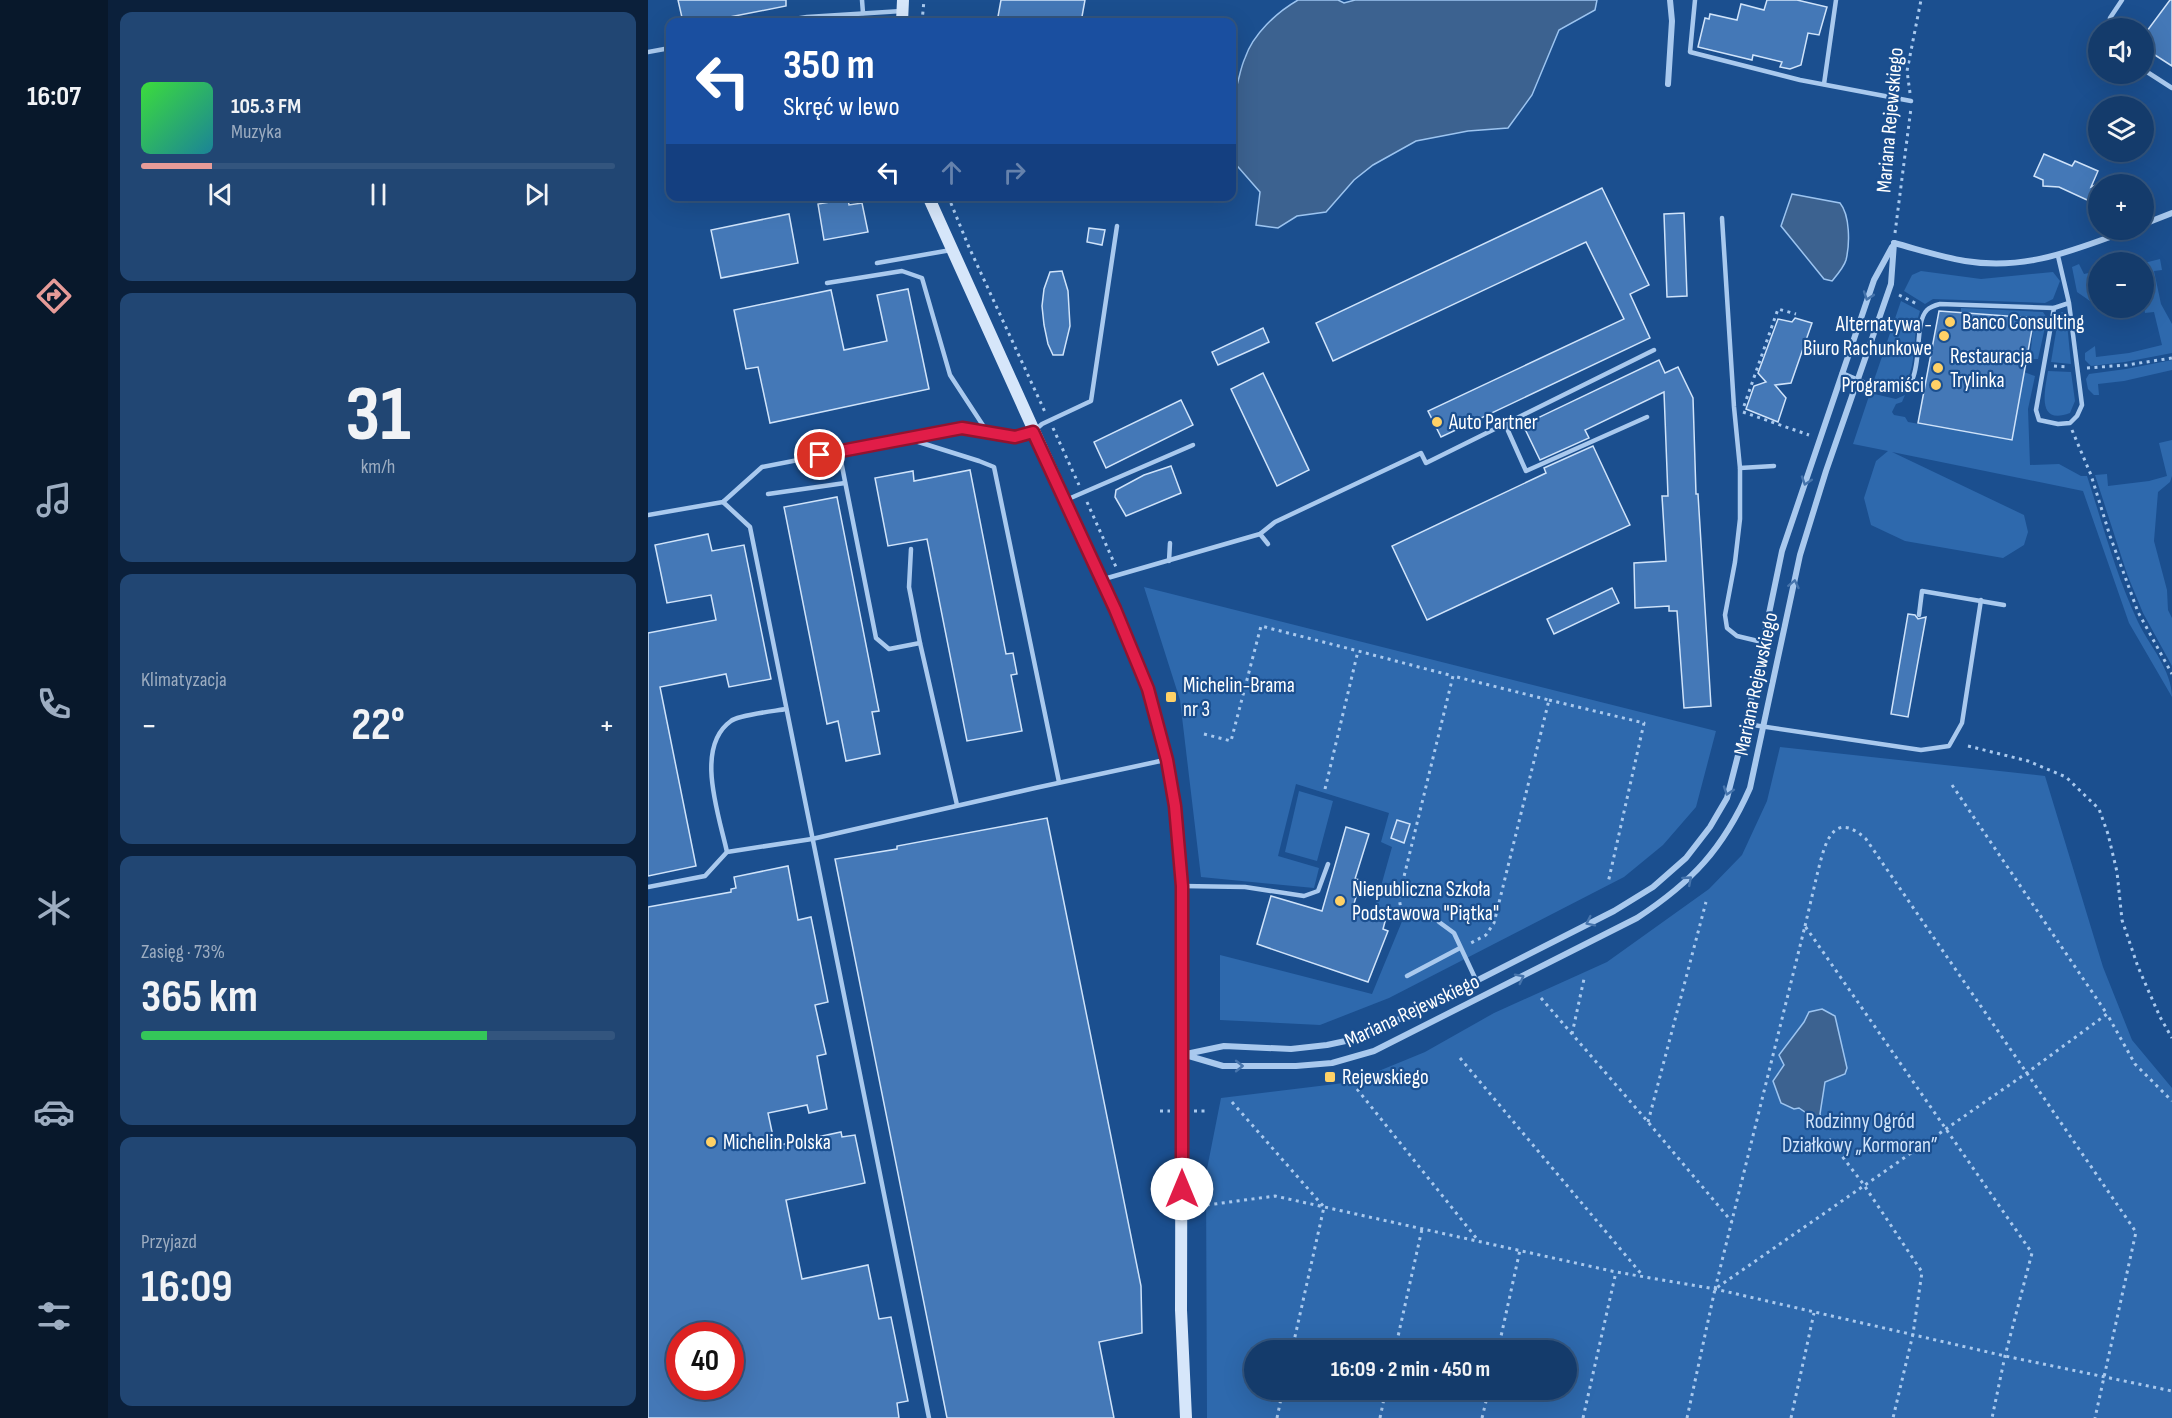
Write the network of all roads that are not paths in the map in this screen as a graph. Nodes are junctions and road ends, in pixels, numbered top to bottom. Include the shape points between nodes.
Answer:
1 (862, 0) edge
2 (1670, 0) edge
3 (1695, 0) edge
4 (1836, 0) edge
5 (2122, 0) edge
6 (902, 11) edge
7 (863, 13) junction
8 (802, 18) edge
9 (2110, 18) edge
10 (666, 49) edge
11 (648, 52) edge
12 (2154, 76) edge
13 (1668, 84) dead end
14 (1824, 84) junction
15 (2172, 88) edge
16 (1911, 101) road end
17 (930, 201) edge
18 (2172, 213) edge
19 (1722, 218) dead end
20 (2154, 220) edge
21 (1117, 226) dead end
22 (2102, 240) edge
23 (1894, 243) junction
24 (951, 250) junction
25 (2058, 256) junction
26 (877, 263) dead end
27 (827, 283) dead end
28 (2069, 303) junction
29 (2054, 308) junction
30 (1654, 350) dead end
31 (1842, 373) junction
32 (1859, 380) junction
33 (1647, 417) dead end
34 (1505, 424) junction
35 (1033, 432) junction
36 (988, 433) junction
37 (906, 438) junction
38 (1193, 445) dead end
39 (839, 451) junction
40 (1774, 466) dead end
41 (1740, 468) junction
42 (845, 483) junction
43 (768, 494) dead end
44 (1064, 500) junction
45 (723, 502) junction
46 (648, 515) edge
47 (1260, 534) junction
48 (1170, 543) dead end
49 (1268, 544) dead end
50 (911, 549) dead end
51 (1169, 561) junction
52 (1101, 580) junction
53 (1981, 600) junction
54 (2004, 604) dead end
55 (1918, 615) dead end
56 (1762, 642) junction
57 (920, 643) junction
58 (786, 709) junction
59 (1746, 724) junction
60 (1764, 727) junction
61 (1167, 760) junction
62 (1059, 782) junction
63 (957, 805) junction
64 (812, 839) junction
65 (727, 852) junction
66 (1328, 864) dead end
67 (648, 886) edge
68 (1182, 886) junction
69 (1439, 922) road end
70 (1460, 948) junction
71 (1407, 976) dead end
72 (1476, 980) junction
73 (1182, 1054) junction
74 (929, 1418) edge
75 (1186, 1418) edge

1 - 7 lane
2 - 13 street
3 - 14 lane via 1690,52
4 - 14 lane
5 - 9 lane
6 - 7 lane
7 - 8 lane
10 - 11 lane
12 - 15 lane
14 - 16 lane
17 - 24 street
18 - 20 street
19 - 41 lane
21 - 35 lane via 1091,401
22 - 25 street
23 - 25 street via 1965,261 2009,263
23 -> 31 street, Mariana Rejewskiego via 1874,279
23 - 32 street, Mariana Rejewskiego via 1891,284
24 - 26 lane
24 - 35 street
25 - 28 lane
27 - 36 lane via 902,271 922,278 950,375
28 - 29 lane
28 - 29 lane via 2082,405 2070,423 2039,420 2036,410
29 - 32 lane via 1940,304 1928,309 1922,319 1914,376 1906,386 1893,391
30 - 34 lane
31 - 32 lane
31 -> 56 street, Mariana Rejewskiego via 1782,551
60 -> 32 street, Mariana Rejewskiego via 1800,555
33 - 34 lane via 1526,471
34 - 47 lane via 1426,463 1421,453 1275,522
35 - 36 lane via 1015,437
35 - 44 street
36 - 37 lane via 962,428
37 - 39 lane
37 - 62 lane via 994,467
38 - 44 lane
39 - 42 lane
39 - 45 lane via 762,467
40 - 41 lane
41 - 56 lane via 1740,519 1725,615 1727,628 1737,636
42 - 43 lane
42 - 57 lane via 876,638 889,649
44 - 52 street
45 - 46 lane
45 - 58 lane via 750,527
47 - 49 lane
47 - 51 lane
48 - 51 lane
50 - 57 lane via 909,587
51 - 52 lane
52 - 61 street via 1148,689
53 - 54 lane
53 - 55 lane via 1922,591
53 - 60 lane via 1962,723 1949,746 1921,750
56 - 59 street, Mariana Rejewskiego
57 - 63 lane
58 - 64 lane
58 - 65 lane via 732,720 714,740 710,772
59 - 60 lane
59 -> 72 street, Mariana Rejewskiego via 1726,798 1686,858 1653,887 1614,911
73 -> 60 street, Mariana Rejewskiego via 1223,1066 1310,1066 1348,1059 1397,1040 1637,918 1700,869 1722,841 1750,788
61 - 62 lane
61 - 68 street
62 - 63 lane
63 - 64 lane
64 - 65 lane
64 - 74 lane
65 - 67 lane via 705,876
66 - 68 lane via 1318,891 1304,896 1245,887
68 - 73 street
69 - 70 lane via 1454,933
70 - 71 lane
70 - 72 lane
72 - 73 street, Mariana Rejewskiego via 1355,1038 1291,1049 1224,1046
73 - 75 street via 1181,1310

